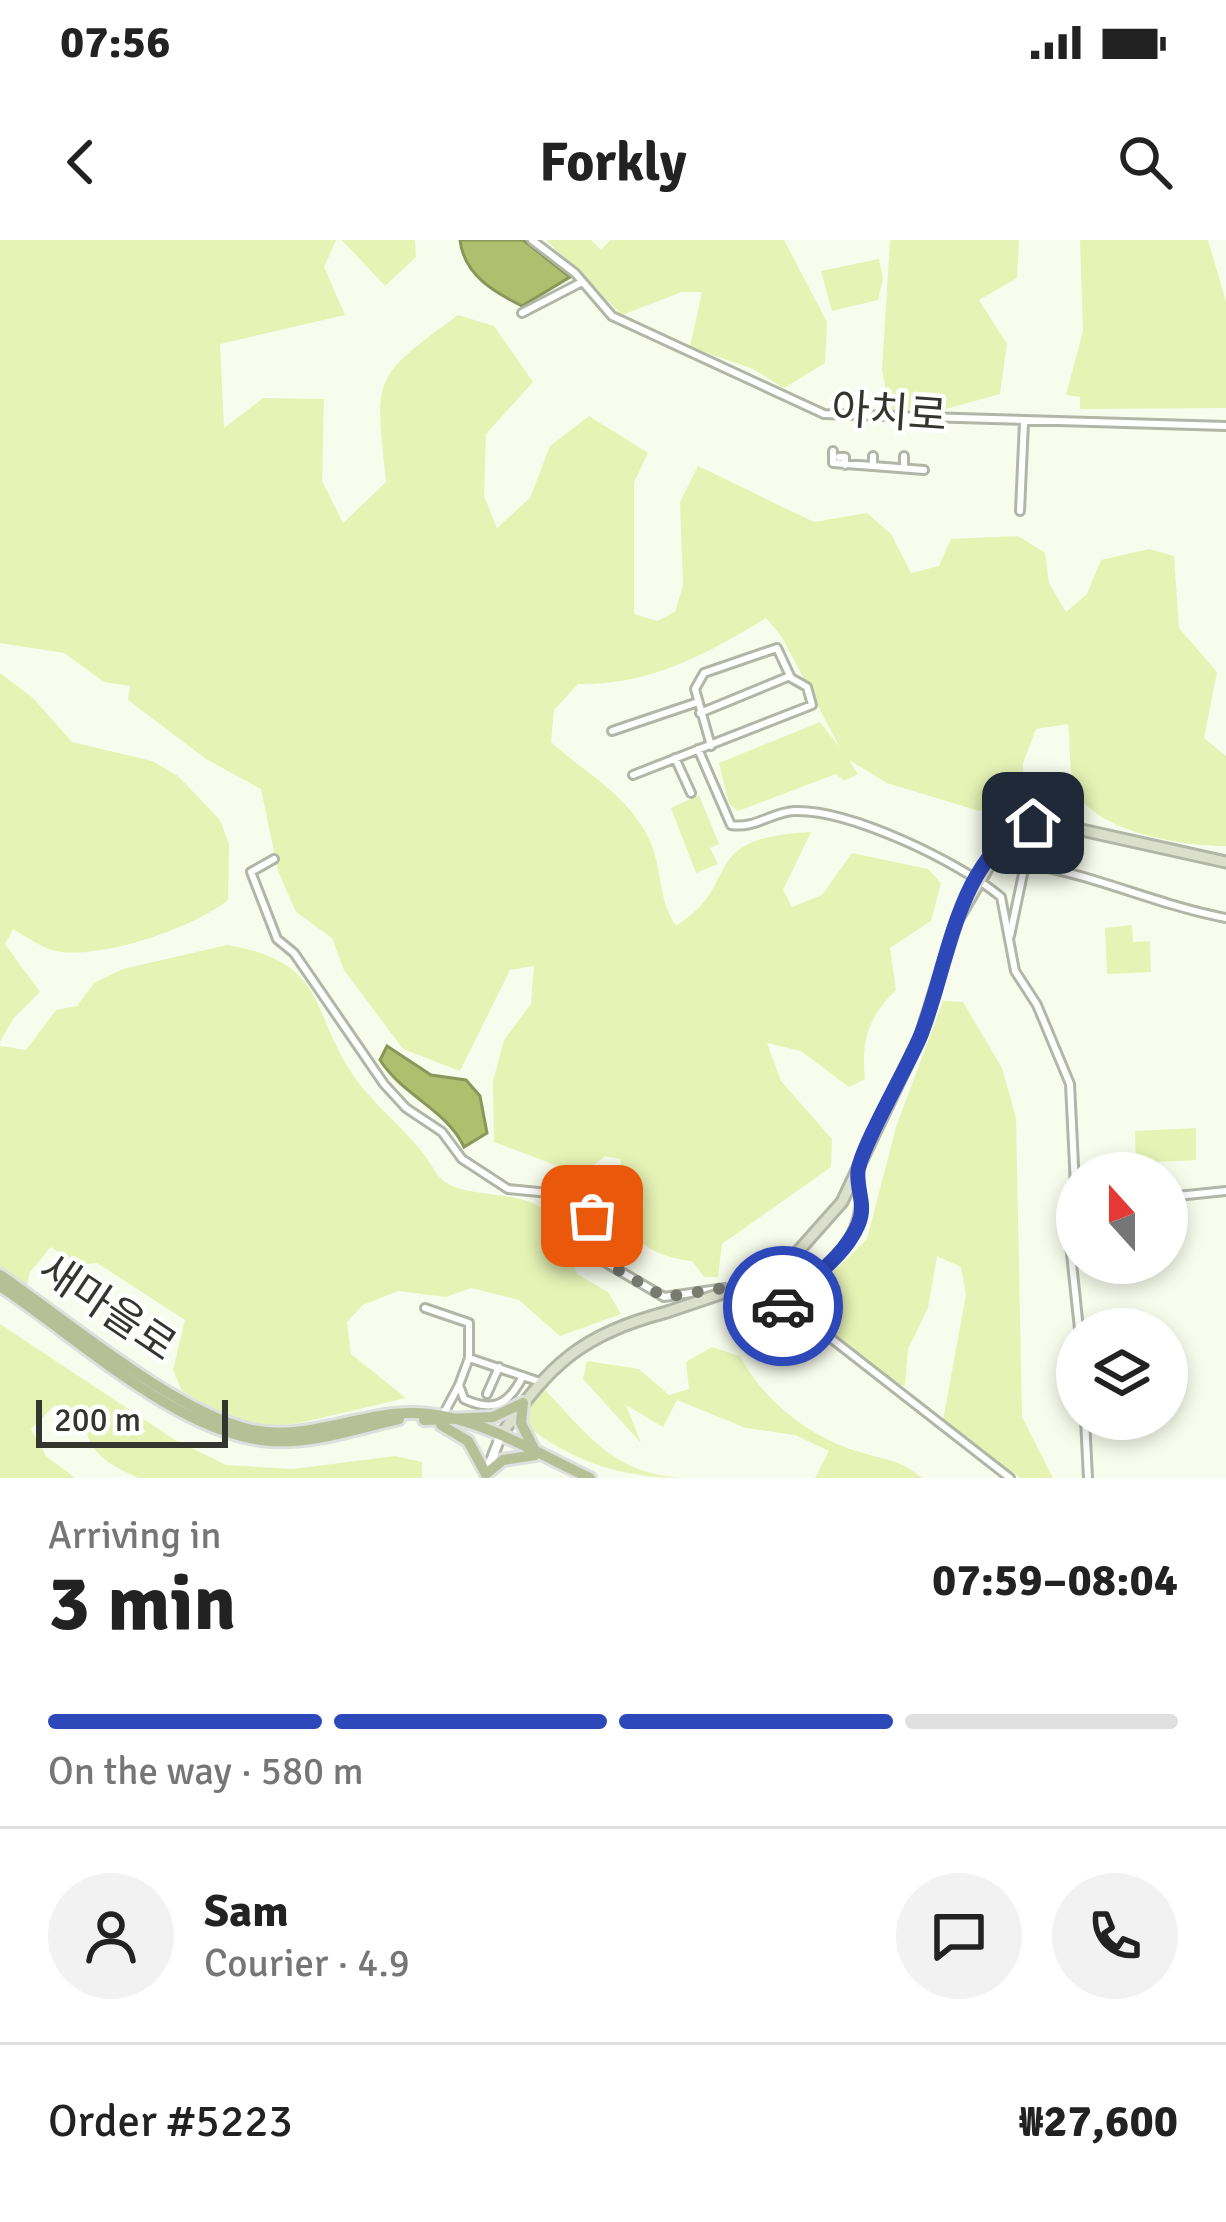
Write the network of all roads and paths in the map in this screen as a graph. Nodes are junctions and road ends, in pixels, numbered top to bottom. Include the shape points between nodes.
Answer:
1 (532, 240) edge
2 (582, 281) junction
3 (522, 314) dead end
4 (1024, 422) junction
5 (1226, 426) edge
6 (836, 454) dead end
7 (873, 456) dead end
8 (904, 456) dead end
9 (889, 457) dead end
10 (873, 466) junction
11 (889, 467) junction
12 (904, 468) junction
13 (924, 470) dead end
14 (1020, 511) dead end
15 (790, 676) junction
16 (698, 702) junction
17 (700, 712) junction
18 (612, 730) dead end
19 (711, 746) junction
20 (698, 749) junction
21 (675, 758) junction
22 (633, 776) dead end
23 (691, 794) dead end
24 (1033, 823) junction
25 (274, 859) dead end
26 (1226, 862) edge
27 (1027, 864) junction
28 (979, 878) junction
29 (1226, 918) edge
30 (1010, 940) junction
31 (1073, 1152) edge
32 (858, 1171) junction
33 (1226, 1191) edge
34 (1188, 1195) edge
35 (0, 1275) edge
36 (0, 1286) edge
37 (425, 1308) dead end
38 (778, 1311) junction
39 (469, 1358) junction
40 (499, 1367) junction
41 (524, 1376) junction
42 (540, 1382) junction
43 (459, 1385) junction
44 (487, 1394) dead end
45 (523, 1403) junction
46 (443, 1419) junction
47 (501, 1435) junction
48 (1086, 1440) edge
49 (539, 1455) junction
50 (486, 1476) edge
51 (590, 1478) edge
52 (1010, 1478) edge
53 (1088, 1478) edge

1 - 2 street, 아치로
2 - 3 street
2 - 4 street, 아치로 via 612,316 824,415
4 - 5 street, 아치로
4 - 14 street
6 - 10 street via 833,463
7 - 10 street
8 - 12 street
9 - 11 street
10 - 11 street
11 - 12 street
12 - 13 street
15 - 16 street via 772,647 704,673
15 - 17 street
15 - 19 street via 807,687 812,705
16 - 17 street
16 - 18 street
17 - 19 street
19 - 20 street
20 - 21 street
20 - 28 street via 731,825 791,811 826,814 929,850
21 - 22 street
21 - 23 street
24 - 26 main road
24 - 27 street
24 - 28 main road via 1004,840
25 - 38 street via 251,872 277,939 384,1084 462,1159 508,1189 580,1203 592,1216 603,1261 664,1297 731,1287
27 - 29 street
27 - 30 street
28 - 30 street via 1001,897
28 - 32 main road via 957,920 921,1035
30 - 31 street via 1015,971 1070,1084
32 - 38 street via 858,1226
32 - 42 main road, bridge via 826,1226 786,1265 613,1326 578,1344
33 - 34 street
35 - 46 main road, 새마을로 via 221,1420 286,1433 379,1415
36 - 46 main road, 새마을로 via 187,1415 238,1436 274,1442
37 - 39 street via 470,1322
38 - 52 street via 828,1336
39 - 40 street
39 - 43 street
40 - 41 street
40 - 44 street
41 - 42 street
41 - 43 street via 498,1406 464,1399
42 - 45 main road
43 - 46 street
45 - 46 main road via 494,1418
45 - 47 main road
45 - 49 main road via 520,1423
46 - 47 main road, 새마을로
46 - 50 main road via 468,1441
47 - 49 main road, 새마을로
47 - 50 street
48 - 53 street
49 - 50 main road via 503,1460
49 - 51 main road, 새마을로

